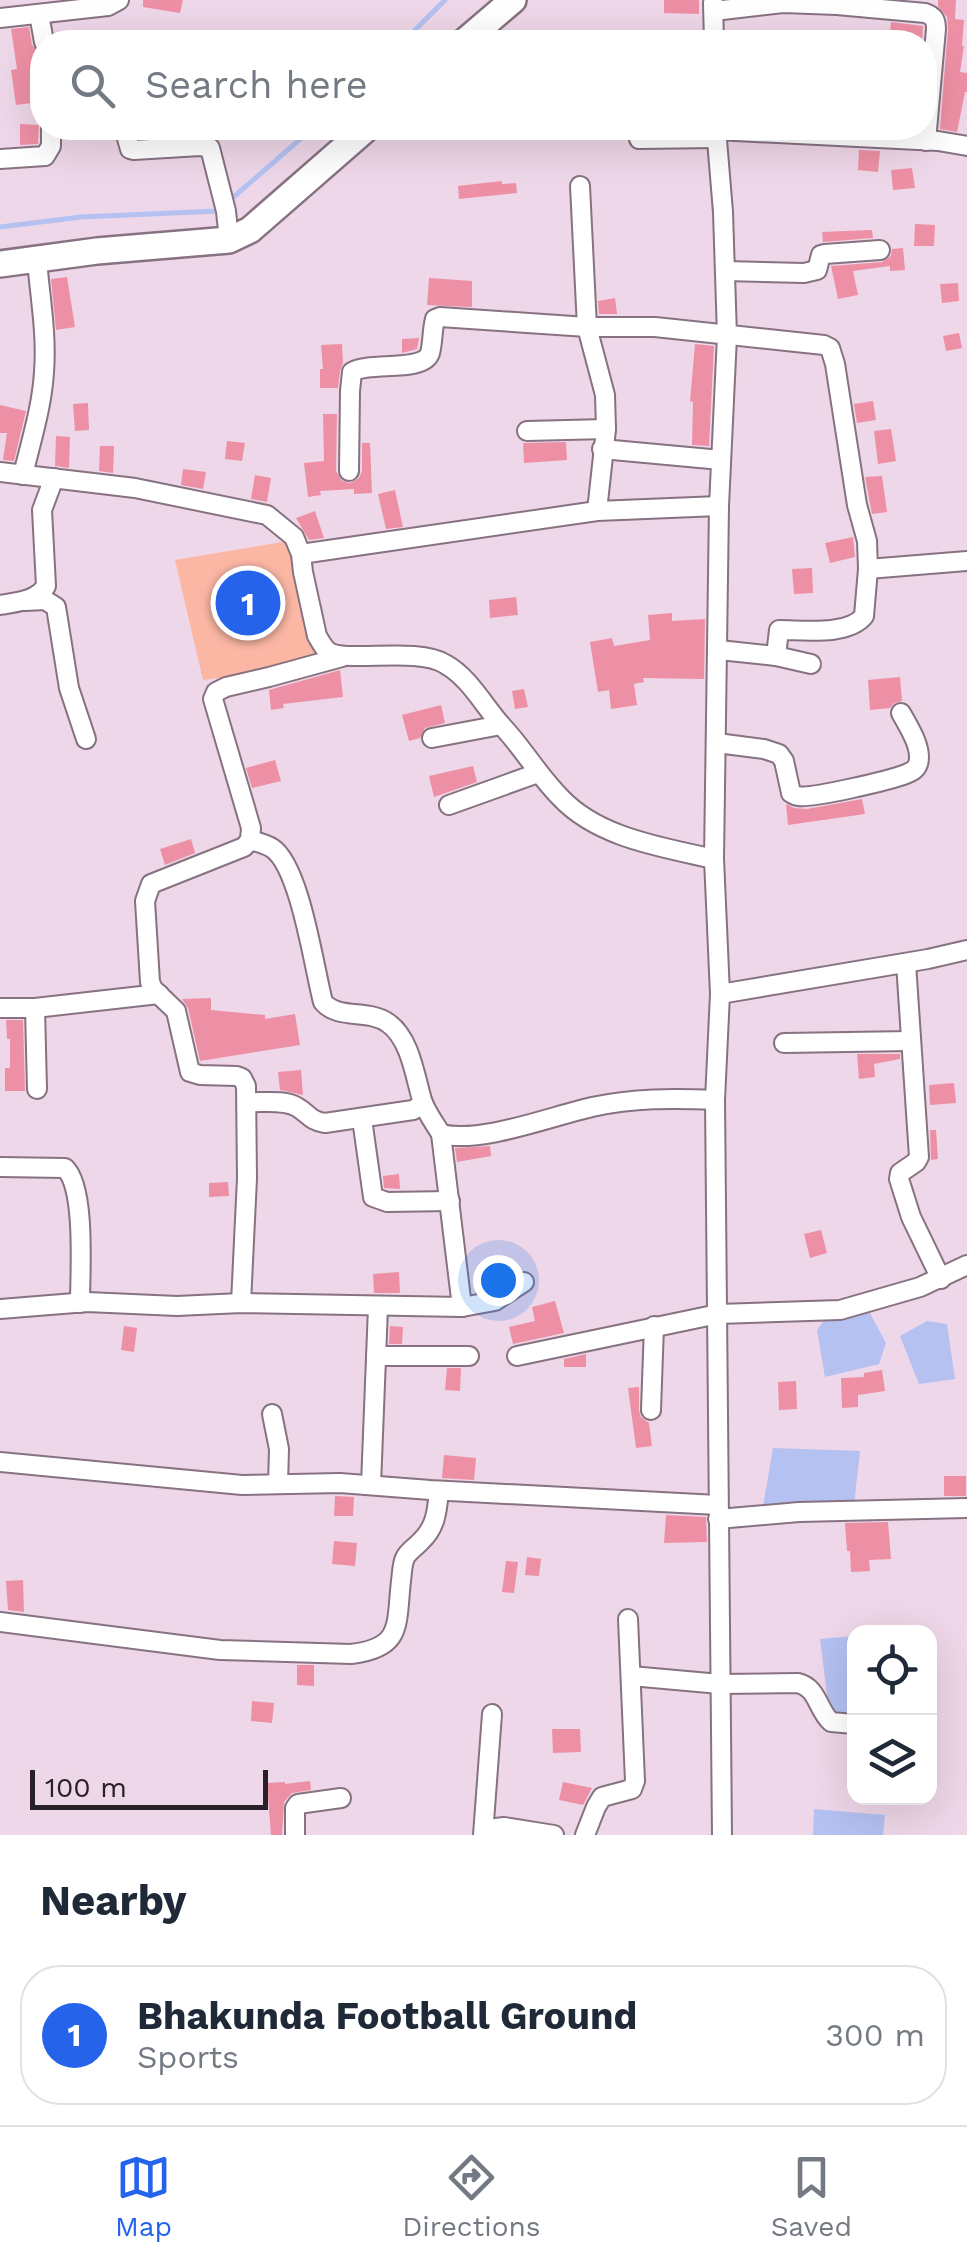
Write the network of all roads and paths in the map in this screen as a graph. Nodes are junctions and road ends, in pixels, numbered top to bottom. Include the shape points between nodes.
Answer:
1 (120, 0) edge
2 (512, 0) edge
3 (868, 4) edge
4 (713, 6) edge
5 (912, 6) edge
6 (39, 14) junction
7 (0, 18) edge
8 (42, 30) edge
9 (478, 30) edge
10 (935, 30) edge
11 (51, 140) edge
12 (127, 140) edge
13 (353, 140) edge
14 (717, 140) edge
15 (926, 140) edge
16 (967, 146) edge
17 (0, 159) edge
18 (580, 186) dead end
19 (229, 240) junction
20 (880, 250) dead end
21 (36, 260) junction
22 (0, 264) edge
23 (725, 271) junction
24 (587, 327) junction
25 (728, 336) junction
26 (606, 429) junction
27 (527, 430) dead end
28 (602, 450) junction
29 (720, 460) junction
30 (349, 471) dead end
31 (0, 472) edge
32 (23, 474) junction
33 (54, 478) junction
34 (720, 506) junction
35 (597, 511) junction
36 (302, 554) junction
37 (967, 561) edge
38 (868, 570) junction
39 (25, 601) junction
40 (0, 605) edge
41 (718, 650) junction
42 (344, 656) junction
43 (776, 656) junction
44 (812, 664) dead end
45 (900, 713) dead end
46 (502, 726) junction
47 (432, 738) dead end
48 (86, 739) dead end
49 (717, 742) junction
50 (538, 773) junction
51 (448, 806) dead end
52 (250, 840) junction
53 (714, 859) junction
54 (967, 950) edge
55 (906, 963) junction
56 (159, 994) junction
57 (720, 994) junction
58 (0, 1008) edge
59 (35, 1008) junction
60 (911, 1041) junction
61 (784, 1043) dead end
62 (37, 1089) dead end
63 (715, 1100) junction
64 (246, 1102) junction
65 (423, 1104) junction
66 (362, 1118) junction
67 (441, 1134) junction
68 (0, 1167) edge
69 (450, 1202) junction
70 (967, 1265) edge
71 (940, 1279) junction
72 (524, 1282) dead end
73 (80, 1303) junction
74 (241, 1303) junction
75 (378, 1306) junction
76 (462, 1307) junction
77 (0, 1309) edge
78 (718, 1314) junction
79 (654, 1326) junction
80 (376, 1356) junction
81 (468, 1356) dead end
82 (517, 1356) dead end
83 (651, 1410) dead end
84 (272, 1414) dead end
85 (0, 1462) edge
86 (278, 1484) junction
87 (371, 1485) junction
88 (439, 1491) junction
89 (967, 1508) edge
90 (718, 1512) junction
91 (628, 1618) dead end
92 (0, 1622) edge
93 (631, 1676) junction
94 (720, 1684) junction
95 (492, 1714) dead end
96 (847, 1723) edge
97 (341, 1798) dead end
98 (295, 1835) edge
99 (485, 1835) edge
100 (554, 1835) edge
101 (585, 1835) edge
102 (722, 1835) edge

1 - 6 street
2 - 9 street
3 - 4 street
3 - 5 street
5 - 10 street via 932,16
6 - 7 street
6 - 8 street
11 - 17 street via 45,156
12 - 19 street via 134,150 210,148
13 - 19 street via 250,230
14 - 23 street
15 - 16 street
18 - 24 street
19 - 21 street
20 - 23 street via 825,254 817,270 804,274
21 - 22 street
21 - 32 street via 44,374
23 - 25 street
24 - 25 street
24 - 26 street via 605,395
24 - 30 street via 435,319 427,359 352,372
25 - 29 street
25 - 38 street via 830,348
26 - 27 street
26 - 28 street
28 - 29 street
28 - 35 street
29 - 34 street
31 - 32 street
32 - 33 street
33 - 36 street via 267,514 294,537
33 - 39 street via 42,510 46,586
34 - 35 street
34 - 41 street
35 - 36 street
36 - 42 street via 317,636 330,653
37 - 38 street
38 - 43 street via 860,622 842,629 779,630
39 - 40 street
39 - 48 street via 56,607 69,688
41 - 43 street
41 - 49 street
42 - 46 street via 442,662
42 - 52 street via 216,692
43 - 44 street
45 - 49 street via 917,748 916,769 812,795 791,794 784,761 774,751
46 - 47 street
46 - 50 street
49 - 53 street
50 - 51 street
50 - 53 street via 598,827
52 - 56 street via 151,884 145,901 150,982
52 - 65 street via 270,846 287,869 323,1002 396,1030
53 - 57 street
54 - 55 street
55 - 57 street
55 - 60 street
56 - 59 street
56 - 64 street via 176,1010 190,1072 242,1078
57 - 63 street
58 - 59 street
59 - 62 street
60 - 61 street
60 - 71 street via 919,1157 900,1179
63 - 67 street via 664,1097 465,1137
63 - 78 street
64 - 66 street via 289,1104 325,1124
64 - 74 street
65 - 66 street
65 - 67 street
66 - 69 street via 377,1201
67 - 69 street
68 - 73 street via 66,1168 73,1176
69 - 76 street
70 - 71 street
71 - 78 street via 840,1310
72 - 76 street via 495,1301
73 - 74 street
73 - 77 street
74 - 75 street
75 - 76 street
75 - 80 street
78 - 79 street
78 - 90 street
79 - 82 street
79 - 83 street
80 - 81 street
80 - 87 street
84 - 86 street
85 - 86 street
86 - 87 street
87 - 88 street
88 - 90 street
88 - 92 street via 431,1532 406,1554 392,1638 370,1652 220,1650
89 - 90 street
90 - 94 street
91 - 93 street
93 - 94 street
93 - 101 street via 635,1781 632,1789 602,1797
94 - 96 street via 806,1685 831,1722
94 - 102 street
95 - 99 street
97 - 98 street via 298,1804
99 - 100 street via 504,1827

